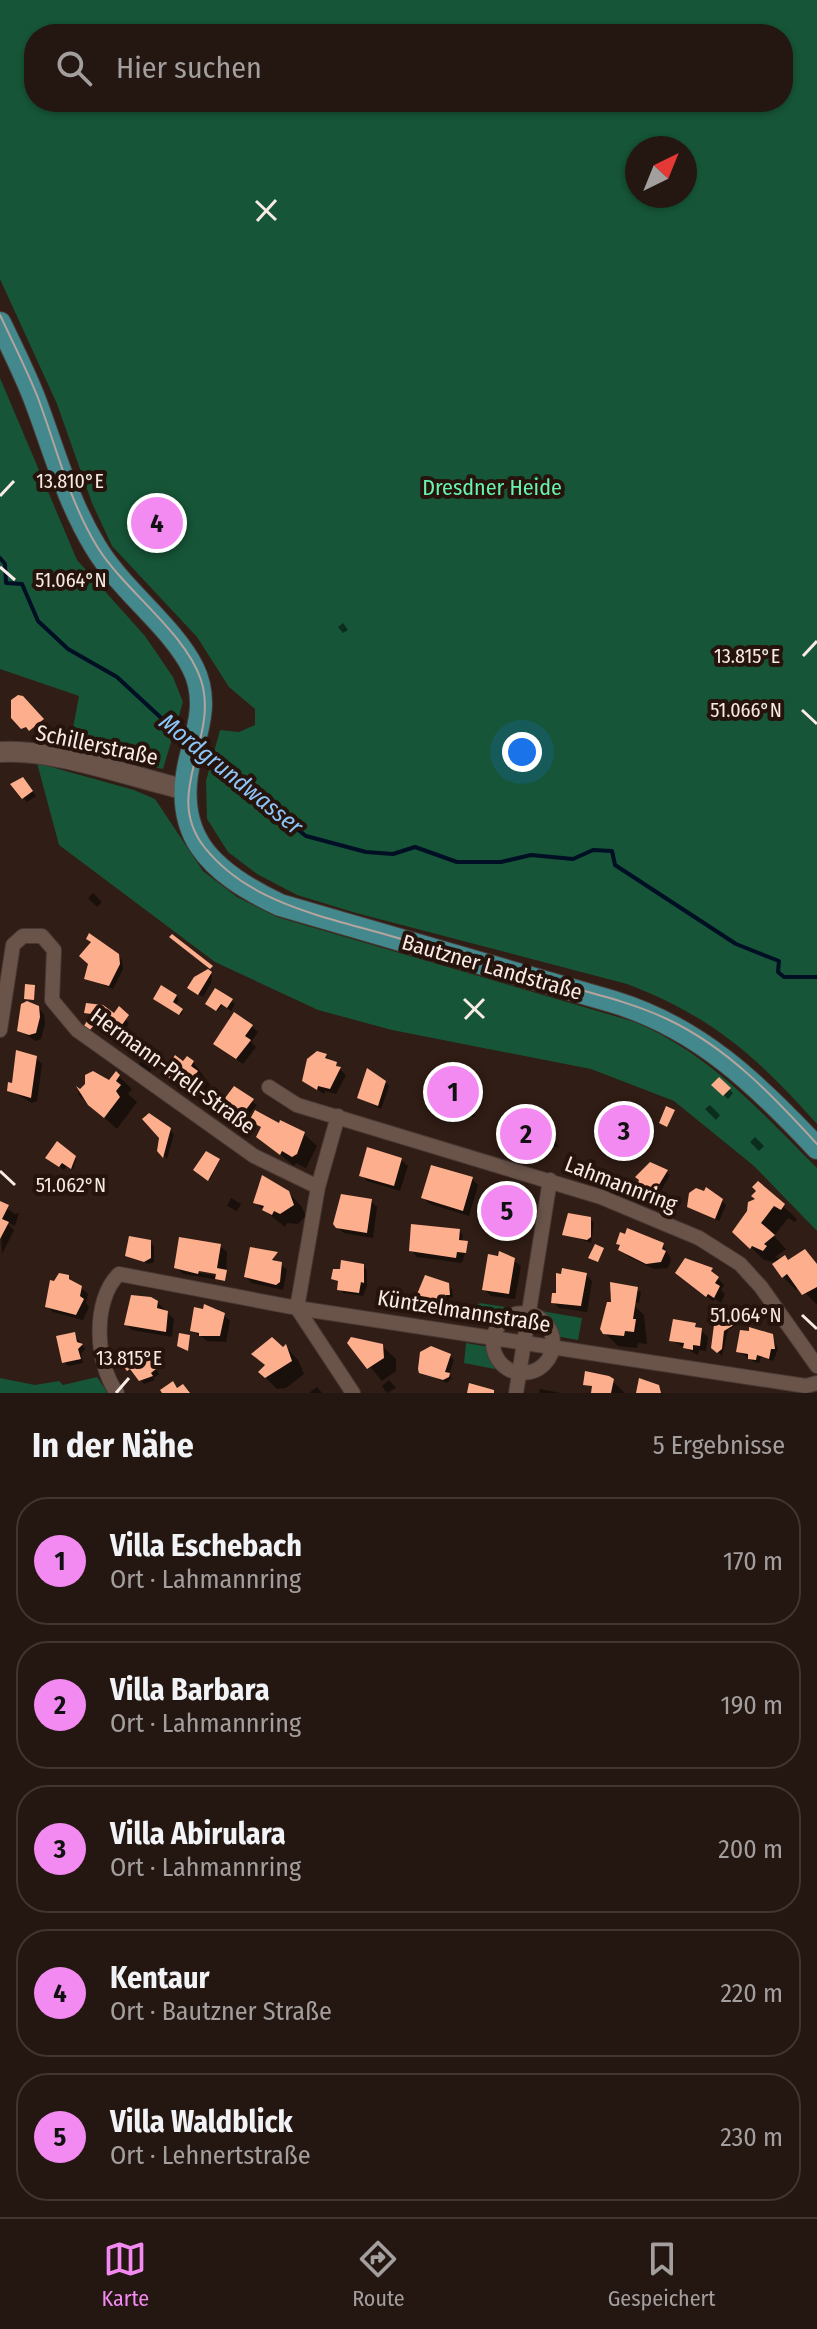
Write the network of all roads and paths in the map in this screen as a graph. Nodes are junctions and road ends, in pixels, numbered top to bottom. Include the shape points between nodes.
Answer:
1 (0, 323) edge
2 (0, 752) edge
3 (184, 782) junction
4 (0, 1030) edge
5 (269, 1087) dead end
6 (338, 1116) junction
7 (817, 1148) edge
8 (550, 1180) junction
9 (318, 1187) junction
10 (297, 1308) junction
11 (528, 1313) junction
12 (493, 1337) junction
13 (524, 1342) junction
14 (553, 1348) junction
15 (817, 1366) edge
16 (520, 1373) junction
17 (817, 1383) edge
18 (117, 1393) edge
19 (353, 1393) edge
20 (516, 1393) edge

1 - 3 main road via 84,527 114,575 193,667 202,698 201,718
2 - 3 street, Schillerstraße
3 - 7 main road, Bautzner Landstraße via 189,827 203,850 257,894 320,918 666,1021 731,1063
4 - 9 street, Hermann-Prell-Straße via 13,945 23,936 42,936 54,950 52,1000 66,1020 254,1156
5 - 6 street, Lahmannring via 297,1105
6 - 8 street, Lahmannring
6 - 9 street
8 - 11 street
8 - 15 street, Lahmannring via 648,1215 740,1264
9 - 10 street
10 - 12 street, Küntzelmannstraße
10 - 18 street, Küntzelmannstraße via 119,1274 109,1283 98,1341 102,1364
10 - 19 street
11 - 12 street via 502,1321
11 - 13 street
11 - 14 street via 547,1325
12 - 13 street, Küntzelmannstraße
12 - 16 street via 496,1356
13 - 14 street, Küntzelmannstraße
13 - 16 street
14 - 16 street via 541,1367
14 - 17 street, Küntzelmannstraße via 806,1386
16 - 20 street

